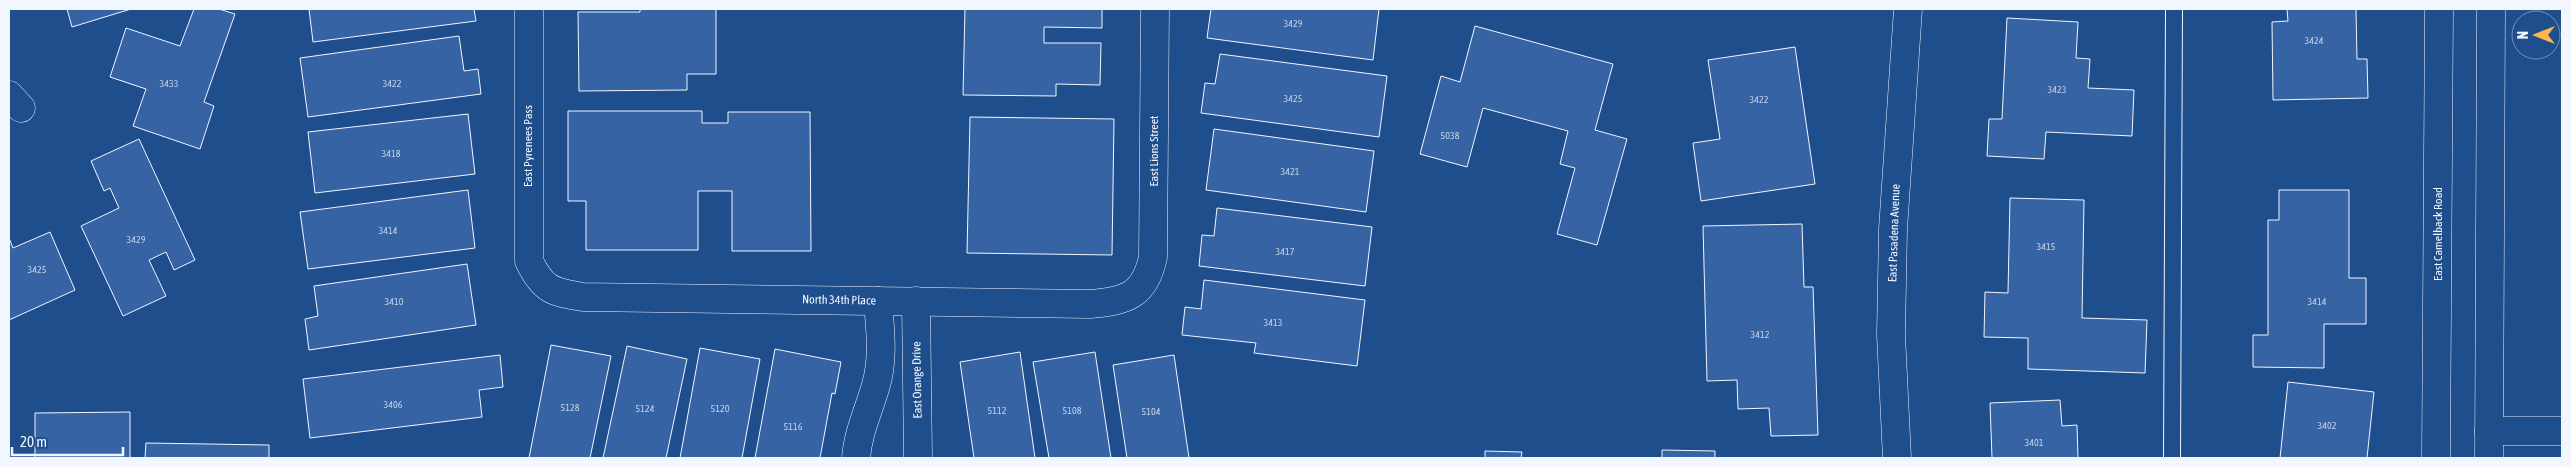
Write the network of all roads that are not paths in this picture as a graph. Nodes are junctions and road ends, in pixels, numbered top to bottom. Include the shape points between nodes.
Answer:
1 (529, 9) edge
2 (1155, 9) edge
3 (1908, 9) edge
4 (2174, 9) edge
5 (2440, 9) edge
6 (2491, 9) edge
7 (538, 280) joint
8 (1140, 290) joint
9 (878, 301) junction
10 (916, 302) junction
11 (2489, 431) junction
12 (2562, 431) edge
13 (856, 458) edge
14 (918, 458) edge
15 (1897, 458) edge
16 (2172, 458) edge
17 (2436, 458) edge
18 (2489, 458) edge

1 - 7 street, East Pyrenees Pass via 529,261
2 - 8 street, East Lions Street via 1154,257 1150,274
3 - 15 street, East Pasadena Avenue via 1893,229 1892,335
4 - 16 lane
5 - 17 street, East Camelback Road
6 - 11 street
7 - 9 street, North 34th Place via 560,293 583,297
8 - 10 street, North 34th Place via 1116,302 1090,304
9 - 10 street, North 34th Place
9 - 13 street via 882,352 877,383 858,436
10 - 14 street, East Orange Drive
11 - 12 street
11 - 18 street

